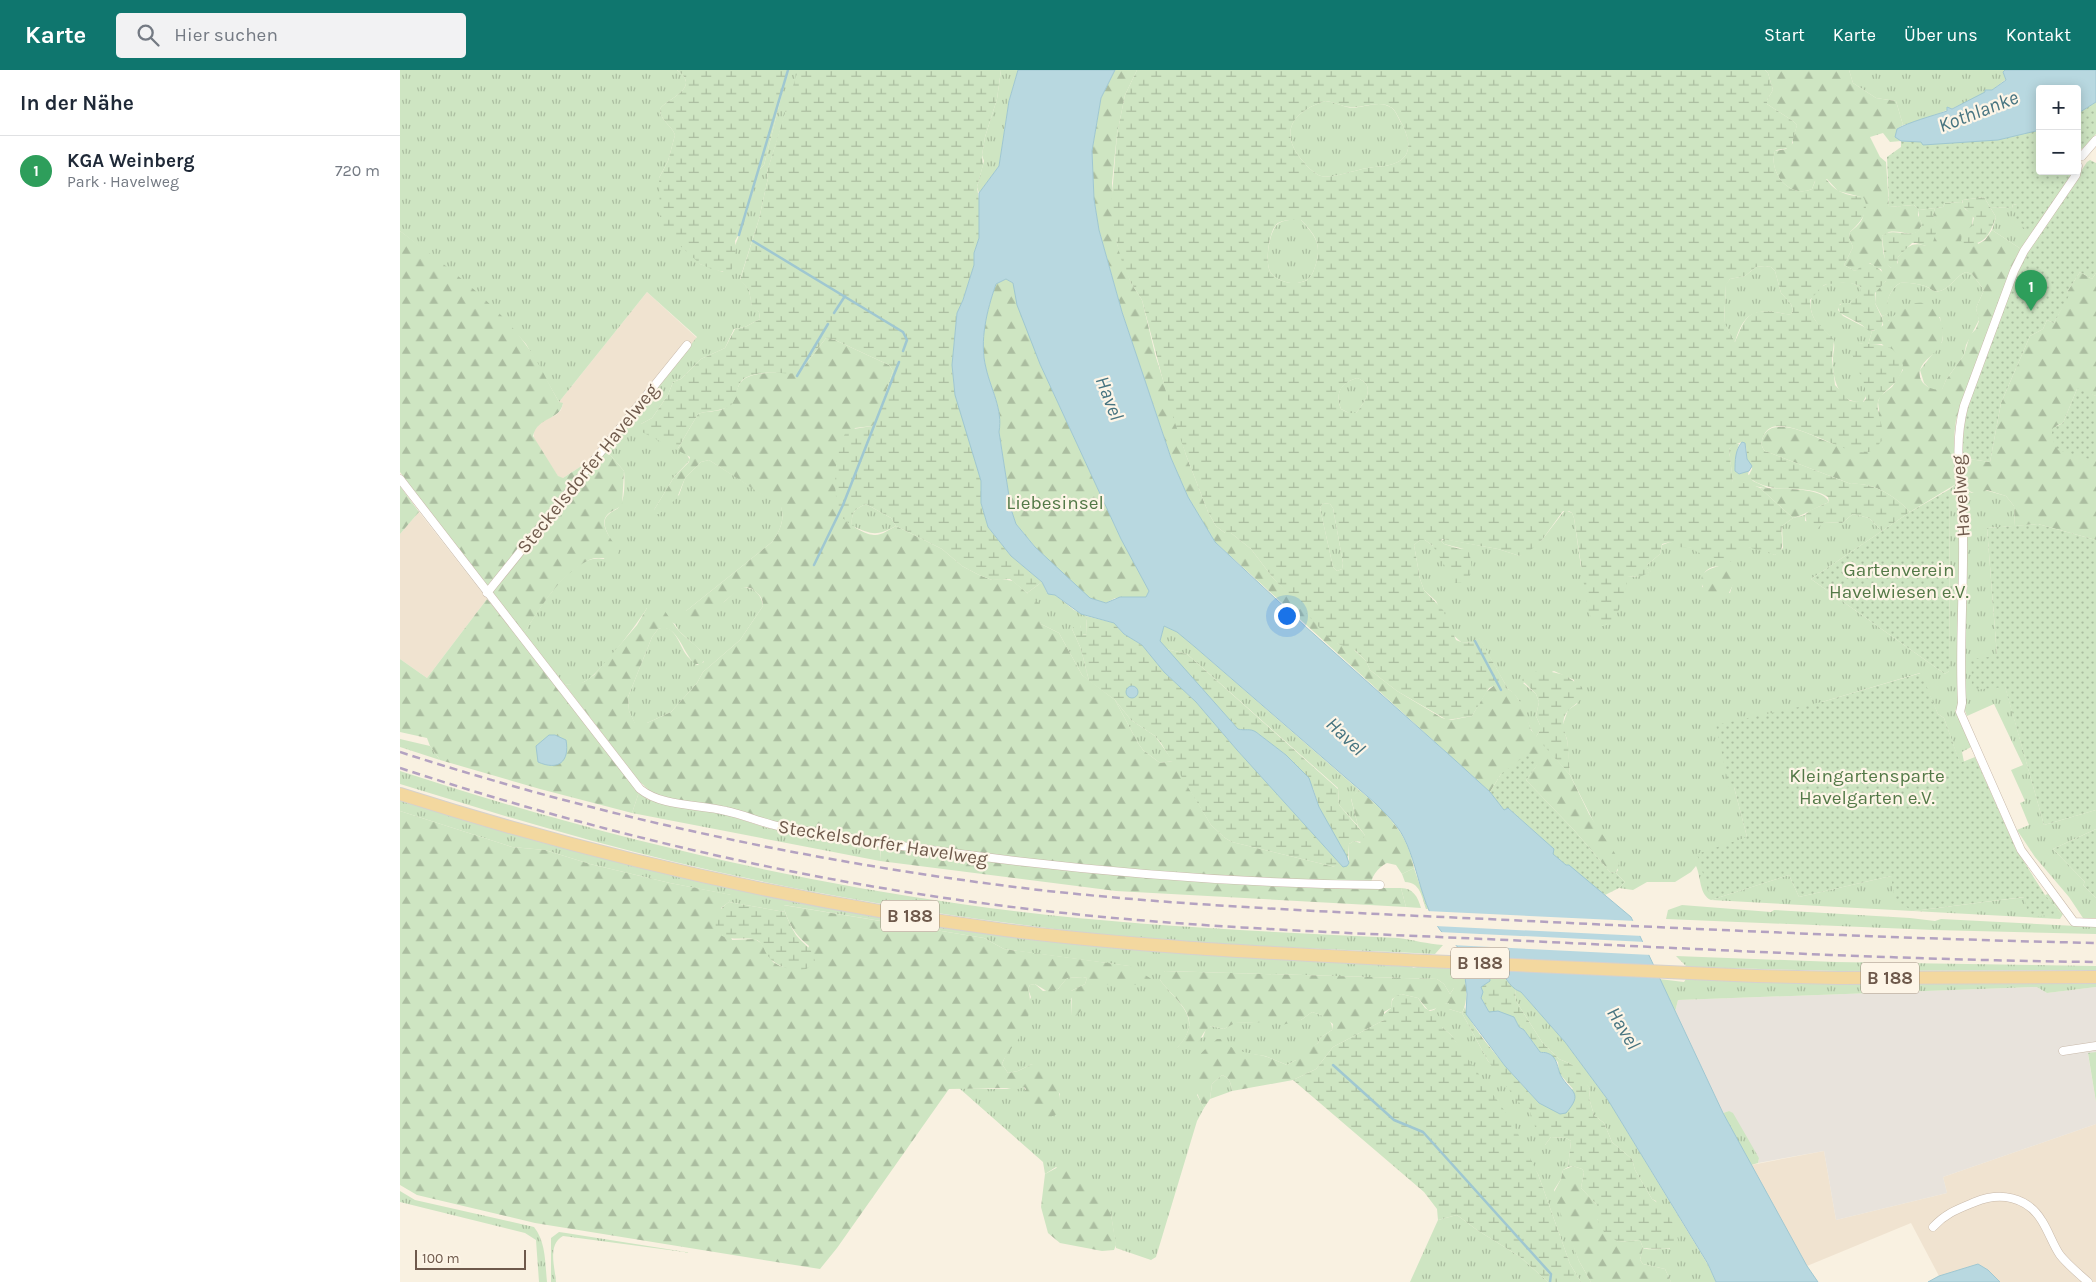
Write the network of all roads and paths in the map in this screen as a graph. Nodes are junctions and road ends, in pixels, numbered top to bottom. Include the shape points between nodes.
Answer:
1 (2096, 140) edge
2 (2081, 154) edge
3 (2076, 175) edge
4 (687, 345) dead end
5 (400, 479) edge
6 (487, 593) junction
7 (400, 794) edge
8 (1380, 885) dead end
9 (2096, 924) edge
10 (2096, 976) edge
11 (2096, 1046) edge
12 (2063, 1051) dead end
13 (1933, 1227) dead end
14 (2088, 1282) edge

1 - 2 street, Havelweg
3 - 9 street, Havelweg via 2014,271 1959,424 1957,447 1964,548 1960,712 2021,850 2074,922
4 - 6 street, Steckelsdorfer Havelweg
5 - 6 street, Steckelsdorfer Havelweg
6 - 8 street, Steckelsdorfer Havelweg via 640,789 656,799 727,811 782,827 971,857 1147,874
7 - 10 main road, B 188 via 510,828 757,889 888,913 1114,942 1231,951 1684,973 1838,978
11 - 12 street
13 - 14 street via 1945,1214 1982,1200 2002,1196 2015,1199 2039,1216 2059,1254

